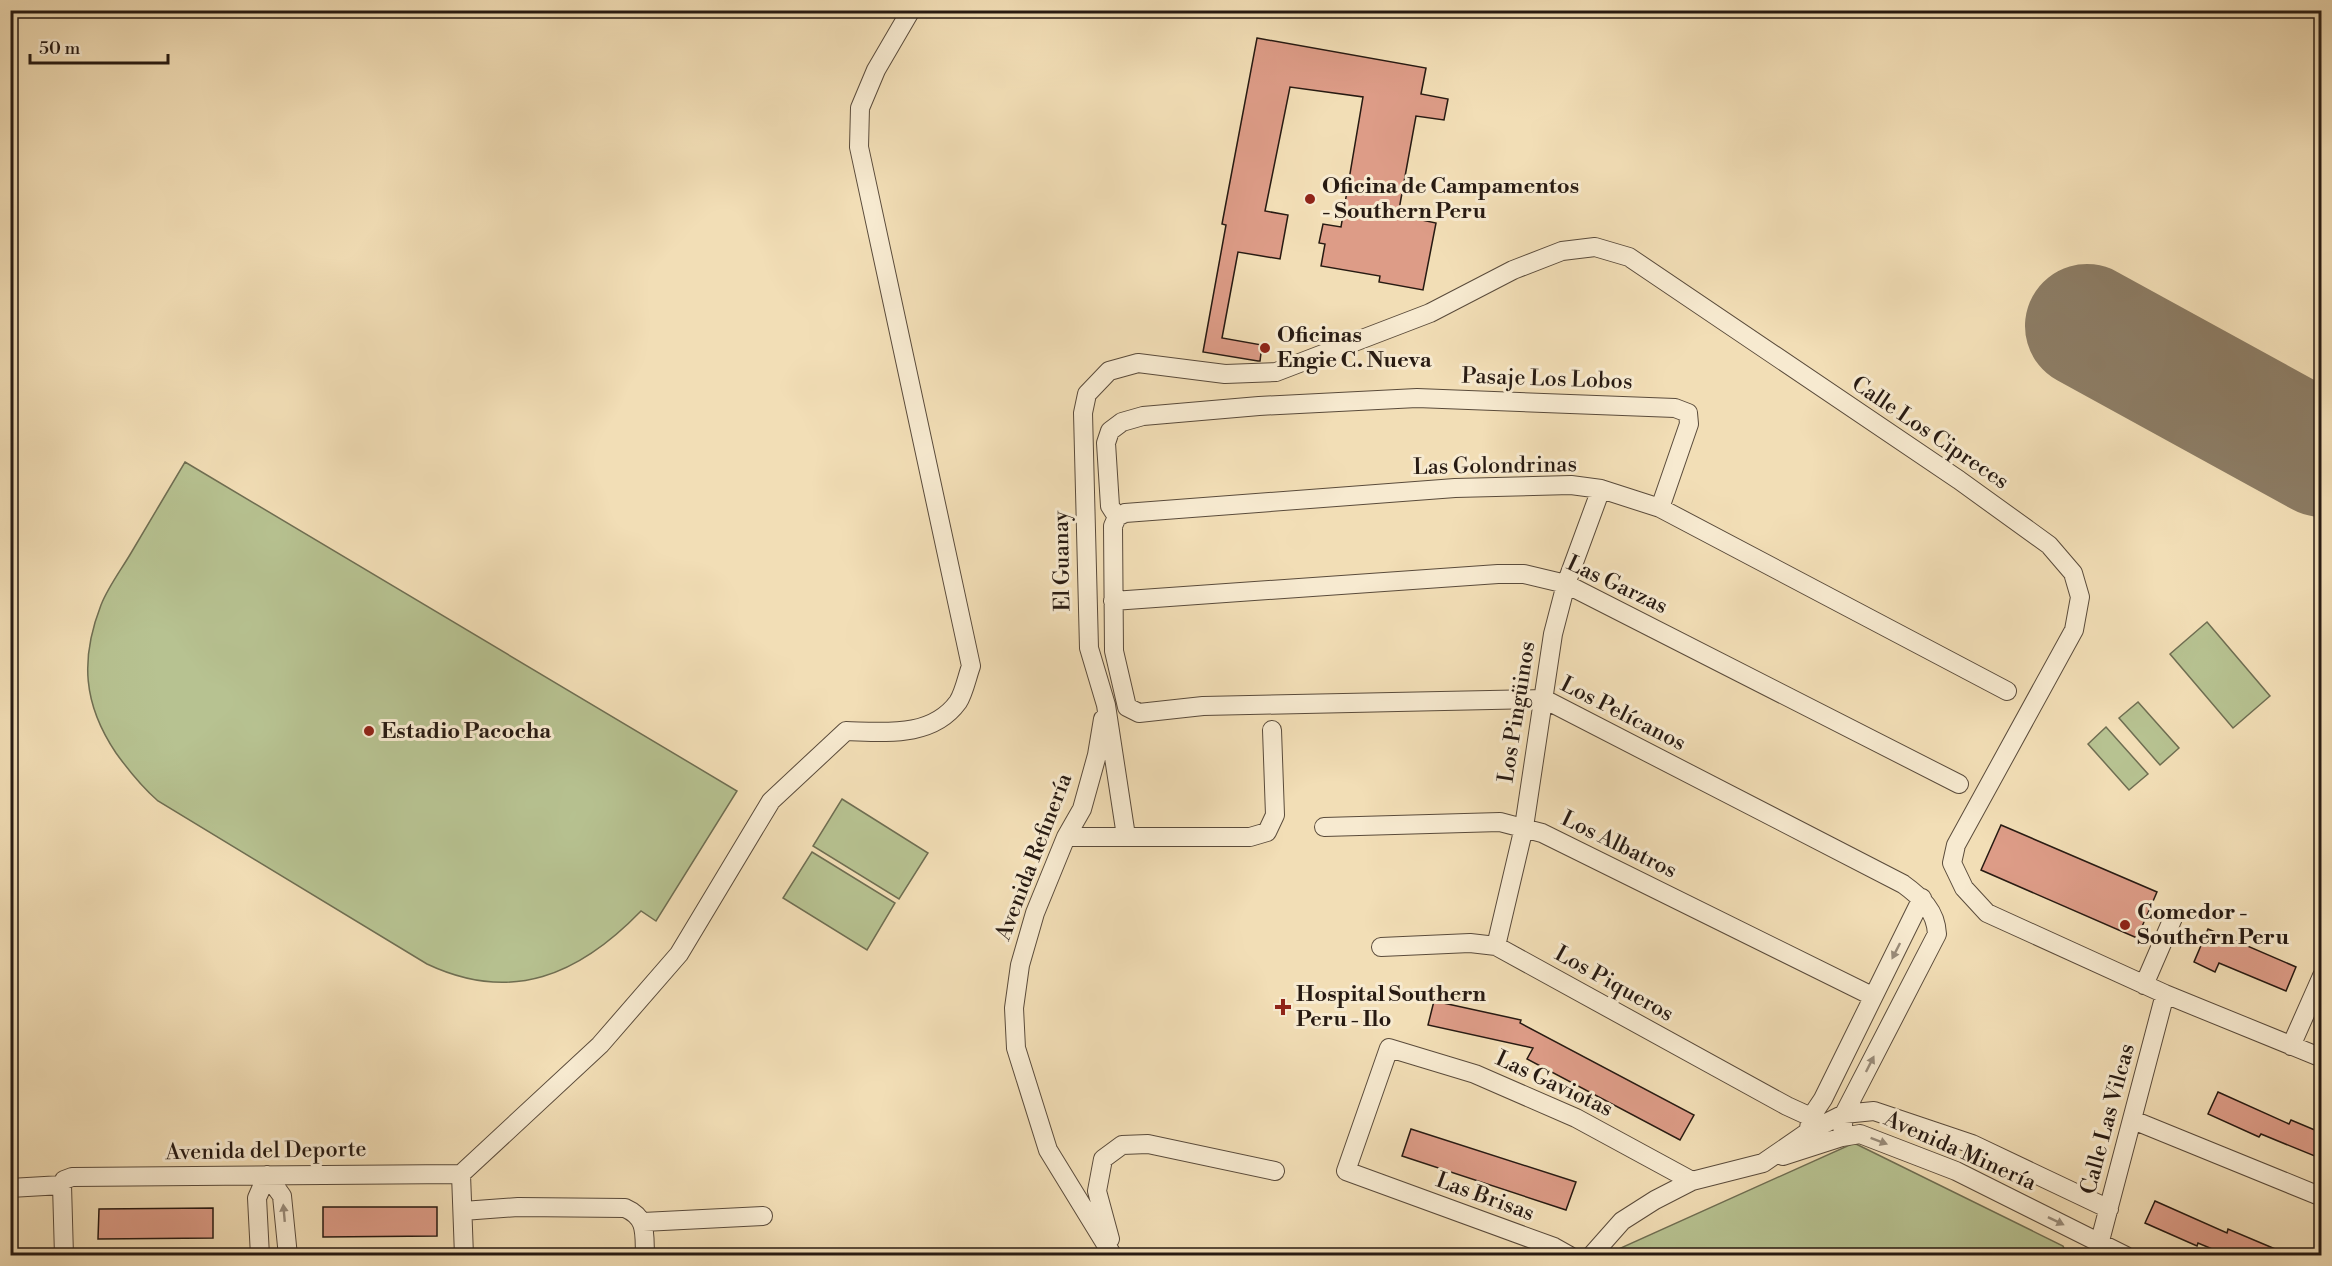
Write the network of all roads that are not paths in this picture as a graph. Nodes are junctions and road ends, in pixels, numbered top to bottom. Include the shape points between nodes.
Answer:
1 (911, 10) edge
2 (1083, 413) joint
3 (1601, 489) junction
4 (1660, 508) junction
5 (1117, 517) junction
6 (1566, 584) junction
7 (1113, 601) junction
8 (2007, 691) dead end
9 (1544, 699) junction
10 (1106, 705) junction
11 (1272, 730) dead end
12 (1959, 784) dead end
13 (1324, 827) dead end
14 (1524, 827) junction
15 (1126, 836) junction
16 (1066, 837) junction
17 (1922, 898) junction
18 (2174, 918) dead end
19 (1496, 946) junction
20 (1381, 947) dead end
21 (2322, 976) edge
22 (2144, 985) junction
23 (2165, 994) junction
24 (1872, 996) junction
25 (2291, 1046) junction
26 (1389, 1048) joint
27 (2322, 1058) edge
28 (1844, 1114) junction
29 (2133, 1120) junction
30 (1808, 1133) junction
31 (1842, 1137) junction
32 (1275, 1171) dead end
33 (460, 1174) junction
34 (267, 1175) junction
35 (1692, 1180) junction
36 (67, 1181) junction
37 (10, 1188) edge
38 (2322, 1197) edge
39 (2109, 1209) junction
40 (463, 1211) junction
41 (763, 1216) dead end
42 (643, 1222) junction
43 (2098, 1249) edge
44 (64, 1256) edge
45 (260, 1256) edge
46 (288, 1256) edge
47 (464, 1256) edge
48 (645, 1256) edge
49 (1114, 1256) edge
50 (1570, 1256) edge
51 (1591, 1256) edge
52 (2126, 1256) edge

1 - 33 street via 876,70 860,108 859,147 970,666 958,701 935,723 899,733 846,731 771,801 679,954 600,1045
2 - 10 street, El Guanay via 1089,648
2 - 22 street, Calle Los Cipreces via 1087,394 1109,371 1138,363 1225,374 1276,372 1430,313 1513,270 1562,252 1595,248 1629,257 2049,544 2073,573 2080,597 2073,630 1956,845 1952,862 1964,888 1987,913
3 - 4 street, Las Golondrinas
3 - 5 street, Las Golondrinas via 1571,485 1455,488 1125,513
3 - 6 street, Los Pingüinos
4 - 5 street, Pasaje Los Lobos via 1689,424 1688,413 1675,408 1417,398 1259,405 1143,416 1122,422 1110,431 1106,442 1110,506
4 - 8 street, Las Golondrinas
5 - 7 street, Los Pelícanos via 1113,526
6 - 7 street, Las Garzas via 1524,574 1498,574
6 - 9 street, Los Pingüinos via 1553,634
6 - 12 street, Las Garzas
7 - 9 street, Los Pelícanos via 1114,651 1121,686 1127,707 1139,712 1203,706
9 - 14 street, Los Pingüinos
9 - 17 street, Los Pelícanos via 1903,884
10 - 15 street, El Guanay
10 - 16 street, Avenida Refinería via 1082,809
11 - 15 street via 1275,815 1267,832 1250,837
13 - 14 street, Los Albatros via 1500,822
14 - 19 street, Los Pingüinos
14 - 24 street, Los Albatros
15 - 16 street
16 - 49 street, Avenida Refinería via 1035,913 1020,965 1014,1008 1016,1048 1048,1150
17 -> 24 street
28 -> 17 street, Los Pelícanos via 1937,934 1937,921
18 - 22 street
19 - 20 street, Los Piqueros via 1470,943
19 - 30 street, Los Piqueros
21 - 25 street
22 - 23 street, Calle Los Cipreces
23 - 25 street, Calle Los Cipreces
23 - 29 street, Calle Las Vilcas
24 - 30 street
25 - 27 street, Calle Los Cipreces
26 - 35 street, Las Gaviotas via 1475,1074 1566,1114
26 - 50 street, Las Brisas via 1346,1171
28 - 30 street
28 - 31 street, Los Pelícanos
28 - 39 street via 1874,1111 1972,1144
29 - 38 street
29 - 39 street, Calle Las Vilcas
30 - 31 street, Avenida Minería
30 - 35 street via 1763,1163
31 -> 43 street, Avenida Minería via 1860,1134 1956,1171
32 - 49 street via 1148,1144 1122,1145 1103,1159 1096,1191
33 - 34 street, Avenida del Deporte
33 - 40 street
34 - 36 street, Avenida del Deporte
34 - 45 street via 257,1198
46 -> 34 street via 282,1196
35 - 51 street via 1622,1221
36 - 37 street, Avenida del Deporte
36 - 44 street
39 - 43 street, Calle Las Vilcas
40 - 42 street via 626,1208 637,1213
40 - 47 street
41 - 42 street
42 - 48 street
43 - 52 street, Avenida Minería

